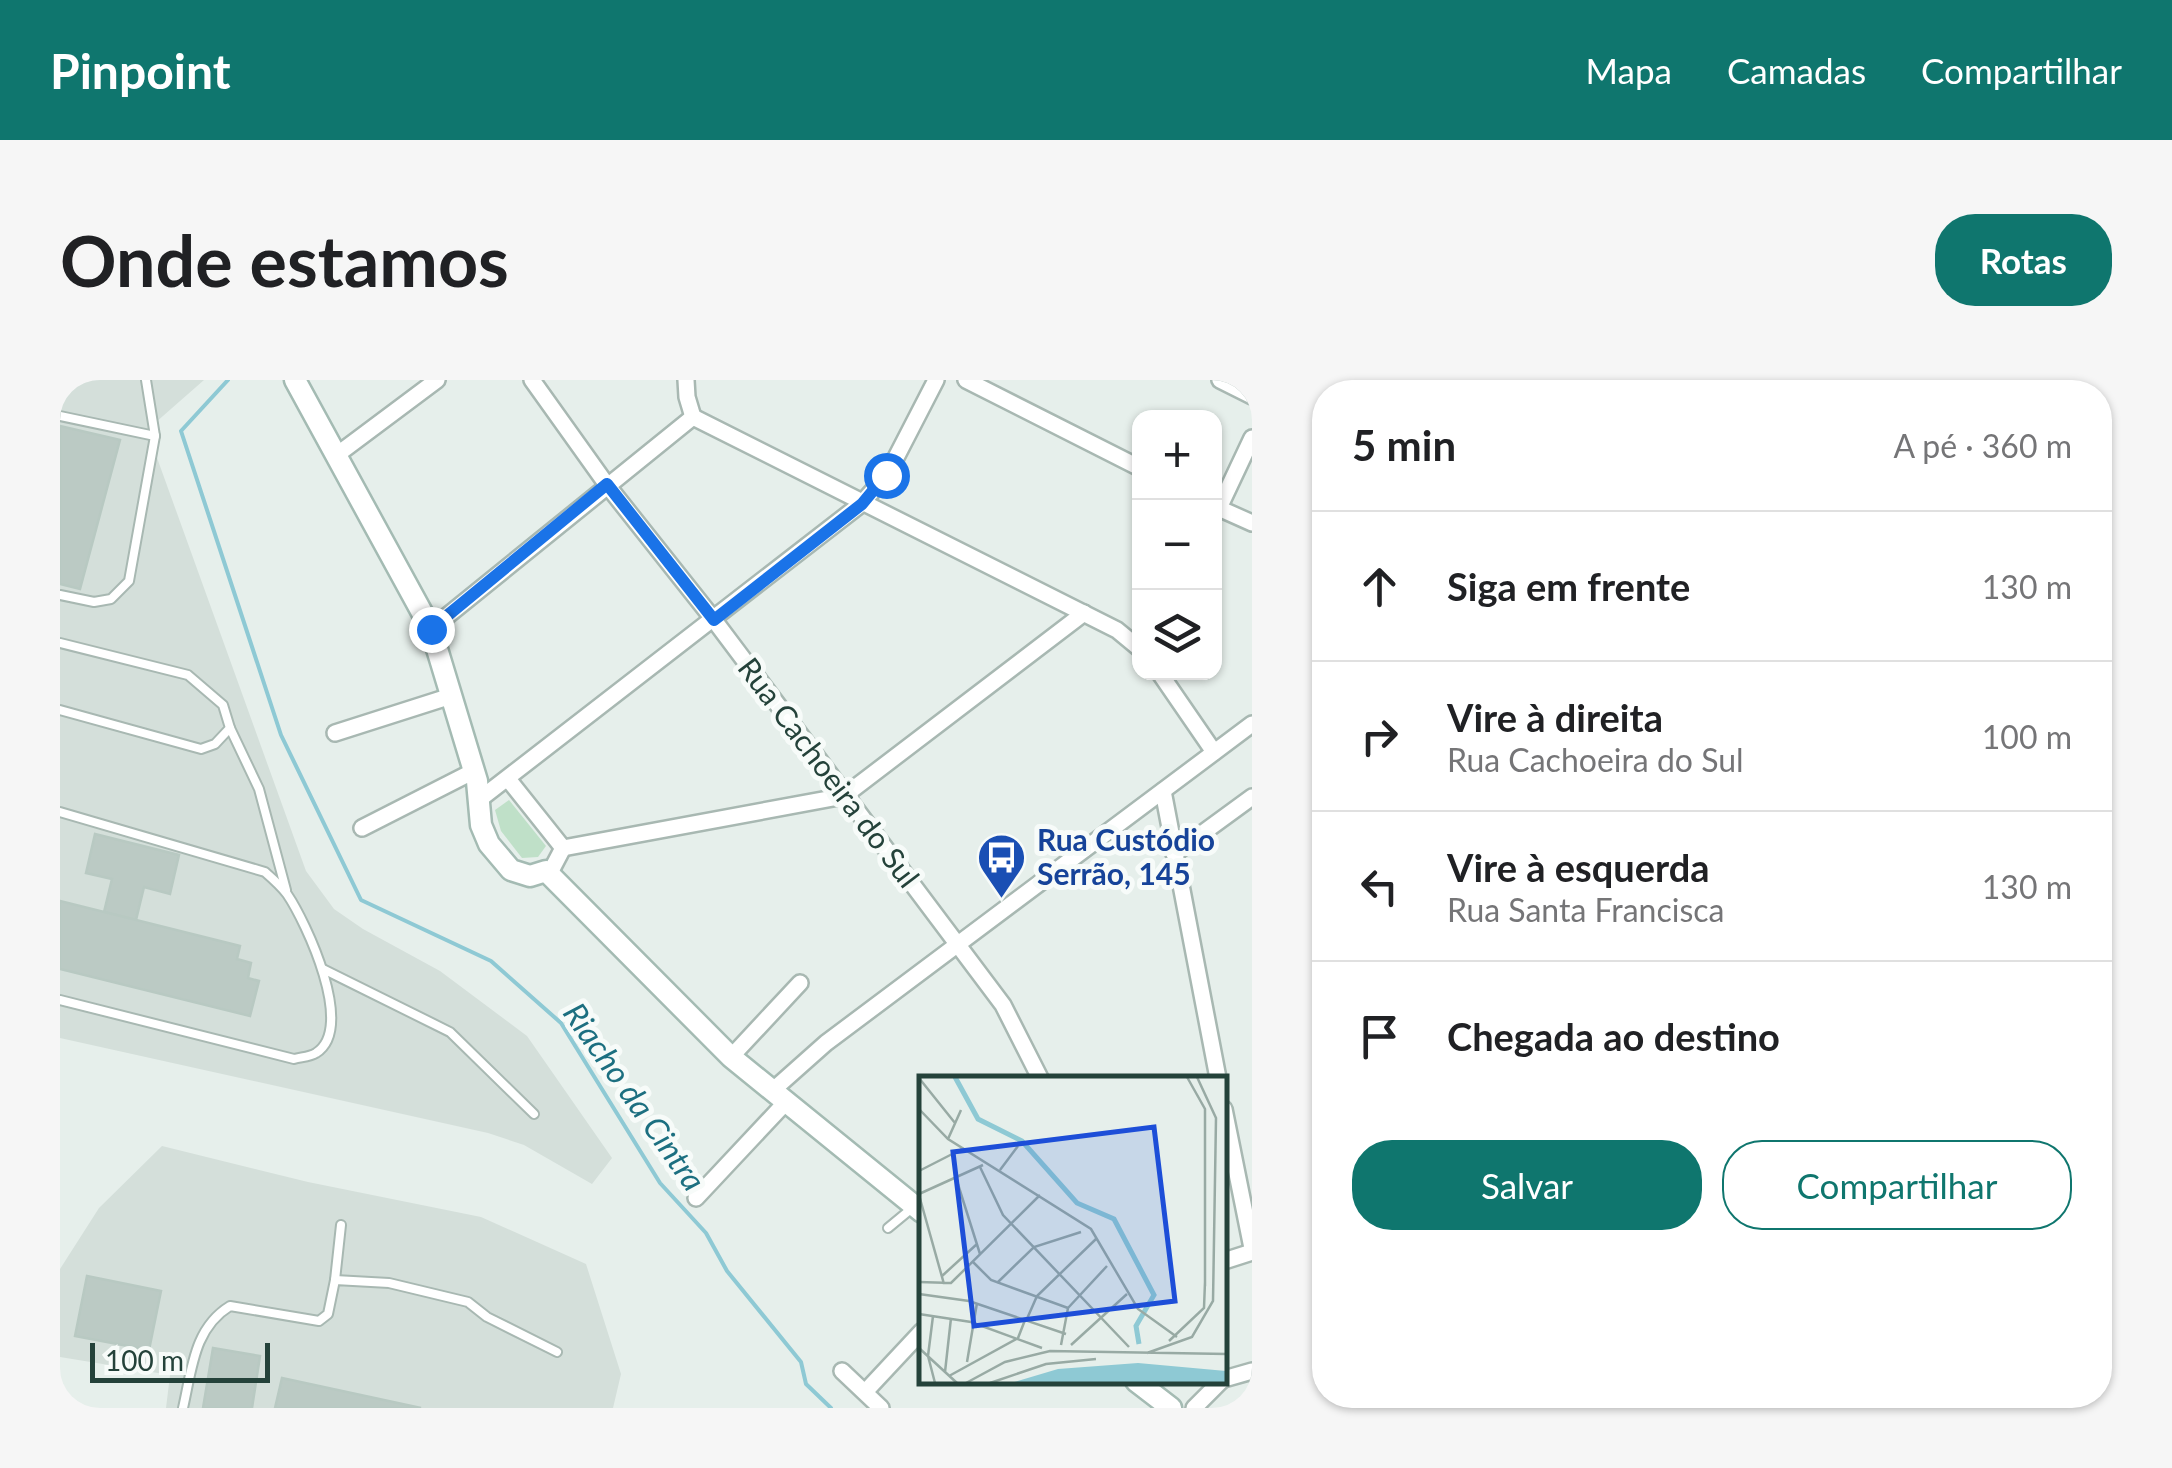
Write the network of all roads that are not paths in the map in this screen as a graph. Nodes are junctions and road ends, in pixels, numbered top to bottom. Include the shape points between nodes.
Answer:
1 (134, 380) edge
2 (295, 380) edge
3 (437, 380) edge
4 (532, 380) edge
5 (686, 380) edge
6 (936, 380) edge
7 (966, 380) edge
8 (1220, 380) edge
9 (146, 381) edge
10 (1252, 396) edge
11 (60, 416) edge
12 (693, 417) junction
13 (154, 436) junction
14 (1252, 438) edge
15 (338, 454) junction
16 (1132, 464) edge
17 (607, 484) junction
18 (1221, 500) edge
19 (862, 504) junction
20 (1222, 509) edge
21 (1252, 523) edge
22 (60, 595) edge
23 (1084, 613) junction
24 (714, 620) junction
25 (431, 629) junction
26 (1132, 642) edge
27 (60, 643) edge
28 (1165, 680) edge
29 (451, 696) junction
30 (60, 710) edge
31 (1252, 724) edge
32 (230, 728) junction
33 (336, 733) dead end
34 (1214, 752) junction
35 (474, 771) junction
36 (508, 779) junction
37 (1163, 792) junction
38 (844, 796) junction
39 (1252, 798) edge
40 (480, 799) junction
41 (60, 812) edge
42 (362, 828) dead end
43 (564, 848) junction
44 (1174, 854) junction
45 (546, 871) junction
46 (287, 894) junction
47 (957, 945) junction
48 (323, 969) junction
49 (800, 983) dead end
50 (60, 1000) edge
51 (732, 1057) junction
52 (1039, 1076) edge
53 (1218, 1076) edge
54 (779, 1096) junction
55 (534, 1114) dead end
56 (1227, 1124) edge
57 (696, 1198) dead end
58 (918, 1209) edge
59 (341, 1225) dead end
60 (888, 1228) dead end
61 (1252, 1250) edge
62 (1227, 1260) edge
63 (335, 1280) junction
64 (919, 1333) edge
65 (557, 1352) dead end
66 (842, 1371) dead end
67 (1252, 1371) edge
68 (1227, 1379) edge
69 (1140, 1383) edge
70 (1220, 1383) edge
71 (865, 1392) junction
72 (183, 1408) edge
73 (880, 1408) edge
74 (1171, 1408) edge
75 (1194, 1408) edge

1 - 9 lane
2 - 15 street
3 - 15 street
4 - 17 street, Rua Cachoeira do Sul
5 - 12 street
6 - 19 street via 886,475
7 - 16 street
8 - 10 street
9 - 13 lane
11 - 13 lane
12 - 17 street
12 - 19 street
13 - 22 lane via 129,580 111,599
14 - 18 street
15 - 25 street
17 - 24 street, Rua Cachoeira do Sul
17 - 25 street
19 - 23 street
19 - 24 street
20 - 21 street
23 - 26 street
23 - 38 street
24 - 36 street
24 - 38 street, Rua Cachoeira do Sul
25 - 29 street
27 - 32 lane via 188,675 223,705
28 - 34 street
29 - 33 street
29 - 35 street
30 - 32 lane via 201,749
31 - 34 street
32 - 46 lane via 259,789
34 - 37 street
35 - 40 street
35 - 42 street
36 - 40 street
36 - 43 street
37 - 44 street
37 - 47 street
38 - 43 street
38 - 47 street, Rua Cachoeira do Sul
39 - 44 street
40 - 45 street via 485,834 512,870 530,876
41 - 46 lane via 265,872
43 - 45 street
44 - 53 street
45 - 51 street
46 - 48 lane
47 - 52 street, Rua Cachoeira do Sul via 1004,1005
47 - 54 street via 826,1043
48 - 50 lane via 330,1004 324,1046 294,1058
48 - 55 lane via 450,1032
49 - 51 street
51 - 54 street
54 - 57 street
54 - 58 street
56 - 61 street
58 - 60 lane
59 - 63 lane
61 - 62 street
63 - 65 lane via 389,1283 468,1302
63 - 72 lane via 328,1314 319,1321 230,1306 212,1317 197,1344
64 - 71 street
66 - 71 street
67 - 68 street
69 - 74 street
70 - 75 street
71 - 73 street

